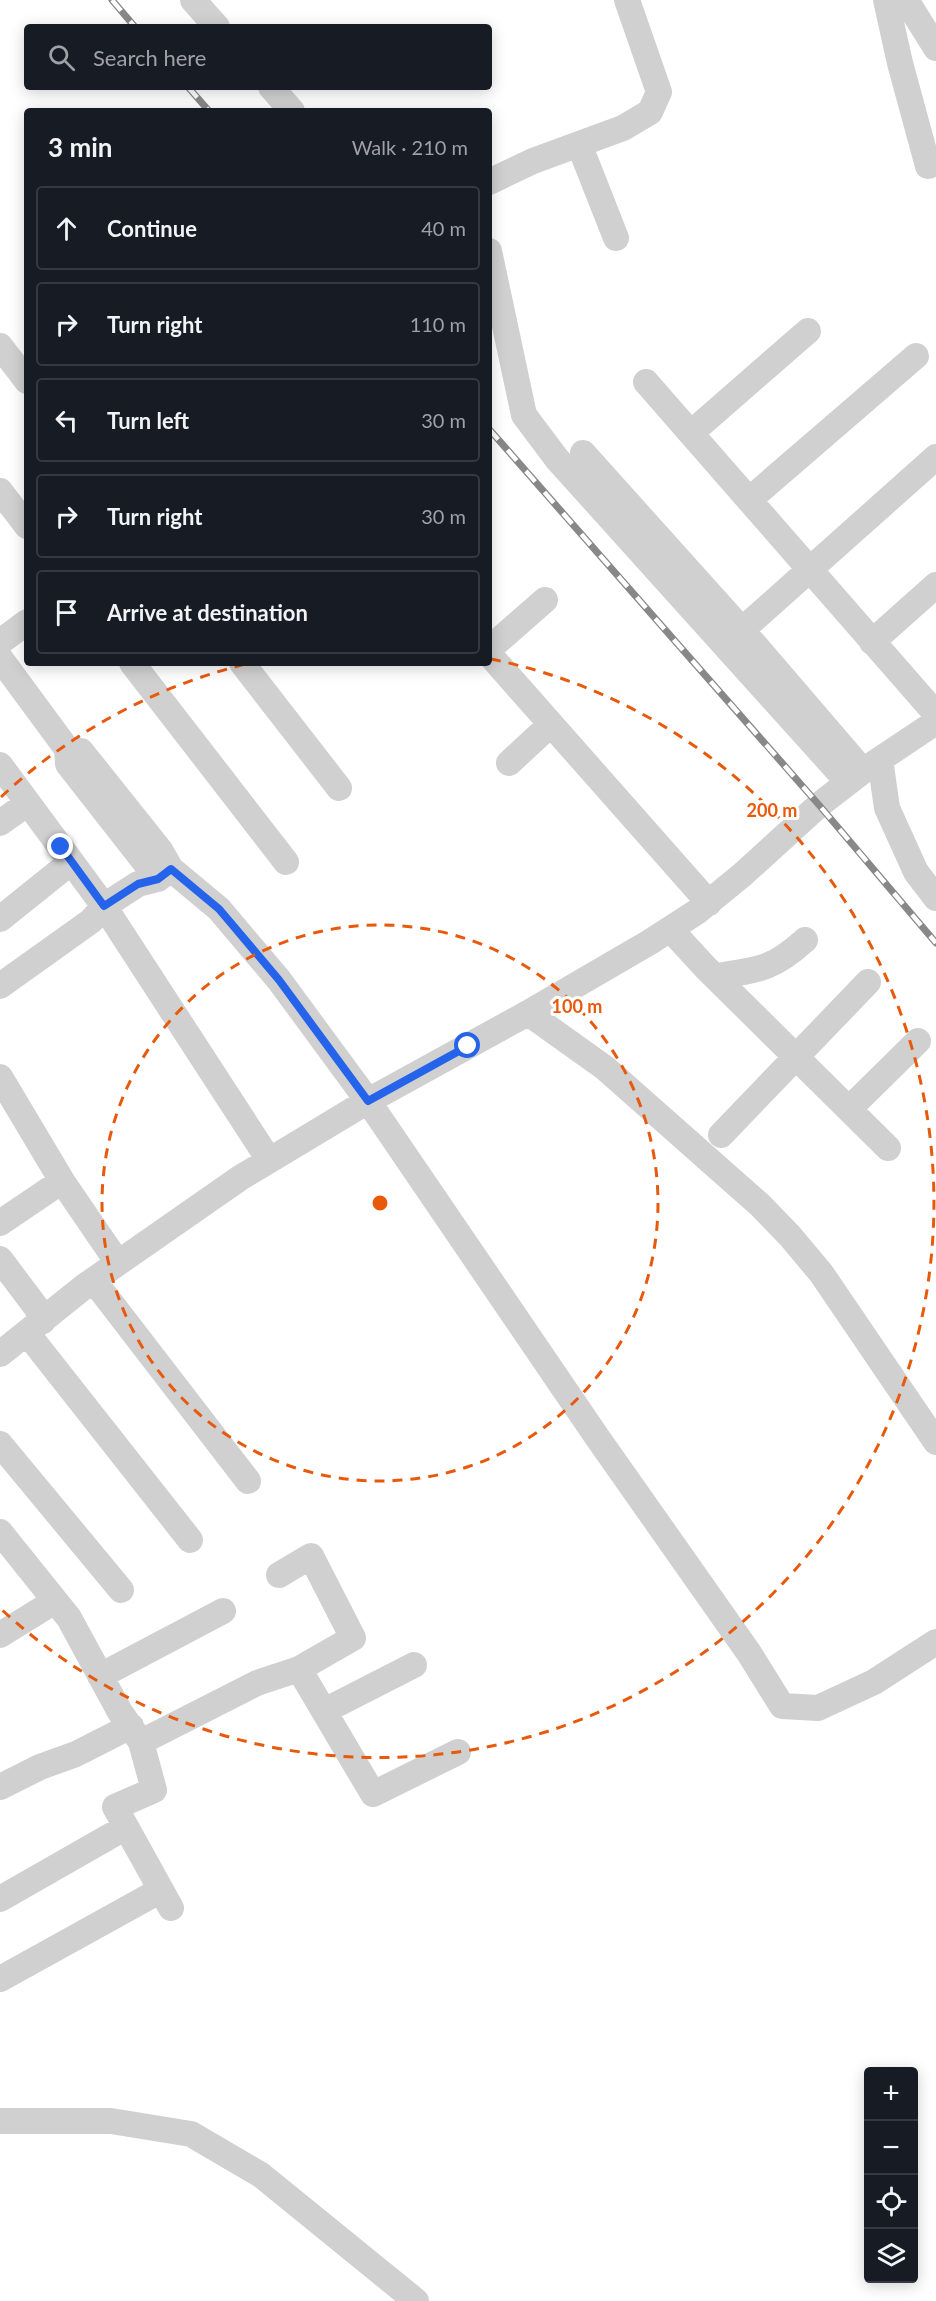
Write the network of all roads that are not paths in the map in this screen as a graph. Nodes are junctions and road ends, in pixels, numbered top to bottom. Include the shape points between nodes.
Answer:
1 (193, 0) edge
2 (627, 0) edge
3 (886, 0) edge
4 (906, 0) edge
5 (214, 24) edge
6 (936, 48) edge
7 (274, 90) edge
8 (289, 108) edge
9 (579, 144) junction
10 (936, 163) edge
11 (492, 181) edge
12 (616, 238) dead end
13 (492, 265) edge
14 (808, 331) dead end
15 (0, 346) edge
16 (916, 356) dead end
17 (24, 377) edge
18 (646, 382) dead end
19 (691, 434) junction
20 (583, 453) dead end
21 (936, 457) edge
22 (0, 491) edge
23 (749, 500) junction
24 (24, 522) edge
25 (810, 570) junction
26 (936, 585) edge
27 (545, 600) dead end
28 (24, 624) edge
29 (742, 630) junction
30 (0, 642) edge
31 (872, 642) junction
32 (492, 646) edge
33 (492, 657) edge
34 (0, 658) edge
35 (134, 666) edge
36 (244, 666) edge
37 (935, 723) edge
38 (551, 724) junction
39 (508, 763) dead end
40 (0, 765) edge
41 (864, 771) junction
42 (339, 788) dead end
43 (28, 803) junction
44 (0, 823) edge
45 (71, 862) junction
46 (286, 862) dead end
47 (164, 874) junction
48 (936, 898) edge
49 (708, 903) junction
50 (104, 906) junction
51 (0, 919) edge
52 (670, 929) junction
53 (805, 940) dead end
54 (716, 976) junction
55 (868, 982) dead end
56 (0, 986) edge
57 (528, 1013) junction
58 (918, 1041) dead end
59 (796, 1057) junction
60 (0, 1077) edge
61 (368, 1101) junction
62 (849, 1109) junction
63 (721, 1135) dead end
64 (888, 1149) dead end
65 (269, 1161) junction
66 (62, 1181) junction
67 (0, 1223) edge
68 (0, 1260) edge
69 (118, 1263) junction
70 (94, 1281) junction
71 (35, 1327) junction
72 (0, 1354) edge
73 (936, 1442) edge
74 (0, 1444) edge
75 (248, 1481) dead end
76 (0, 1532) edge
77 (190, 1540) dead end
78 (8, 1558) edge
79 (279, 1575) dead end
80 (121, 1590) dead end
81 (55, 1601) junction
82 (223, 1611) dead end
83 (0, 1635) edge
84 (936, 1642) edge
85 (414, 1665) dead end
86 (299, 1669) junction
87 (100, 1676) junction
88 (324, 1711) junction
89 (136, 1734) junction
90 (458, 1752) dead end
91 (0, 1787) edge
92 (126, 1827) junction
93 (0, 1899) edge
94 (3, 1986) edge
95 (0, 2121) edge
96 (416, 2301) edge

1 - 5 street
2 - 9 street via 659,92 650,112 623,128
3 - 10 street via 927,166
4 - 6 street
7 - 8 street
9 - 11 street
9 - 12 street
13 - 41 street via 524,415 565,468
14 - 19 street
15 - 17 street
16 - 23 street
18 - 19 street
19 - 23 street
20 - 29 street
21 - 25 street
22 - 24 street
23 - 25 street
25 - 29 street
25 - 31 street
26 - 31 street
27 - 32 street
28 - 30 street
29 - 41 street
31 - 37 street
33 - 38 street
34 - 47 street via 67,749 69,764
35 - 46 street
36 - 42 street
37 - 41 street
38 - 39 street
38 - 49 street
40 - 43 street
41 - 48 street via 887,808 916,873
41 - 49 street via 819,805
43 - 44 street
43 - 45 street
45 - 50 street
45 - 51 street
47 - 50 street via 138,884
47 - 61 street via 219,909 279,980
49 - 52 street
50 - 56 street via 91,921
50 - 65 street
52 - 54 street
52 - 57 street
53 - 54 street via 787,956 760,970
54 - 59 street
55 - 59 street
57 - 61 street
57 - 73 street via 605,1068 768,1213 821,1274
58 - 62 street
59 - 62 street
59 - 63 street
60 - 66 street
61 - 65 street
61 - 84 street via 782,1706 818,1708 874,1682
62 - 64 street
65 - 69 street
66 - 67 street
66 - 69 street
68 - 71 street via 36,1307
69 - 70 street
70 - 71 street
70 - 75 street
71 - 72 street
71 - 77 street
74 - 80 street
76 - 78 street
78 - 81 street
79 - 86 street via 311,1556 353,1638
81 - 83 street
81 - 87 street via 69,1618
82 - 87 street
85 - 88 street
86 - 88 street
86 - 89 street
87 - 89 street
88 - 90 street via 373,1794
89 - 91 street via 40,1767
89 - 92 street via 154,1790 115,1807
92 - 93 street
92 - 94 street via 166,1899
95 - 96 street via 111,2121 191,2134 261,2175

